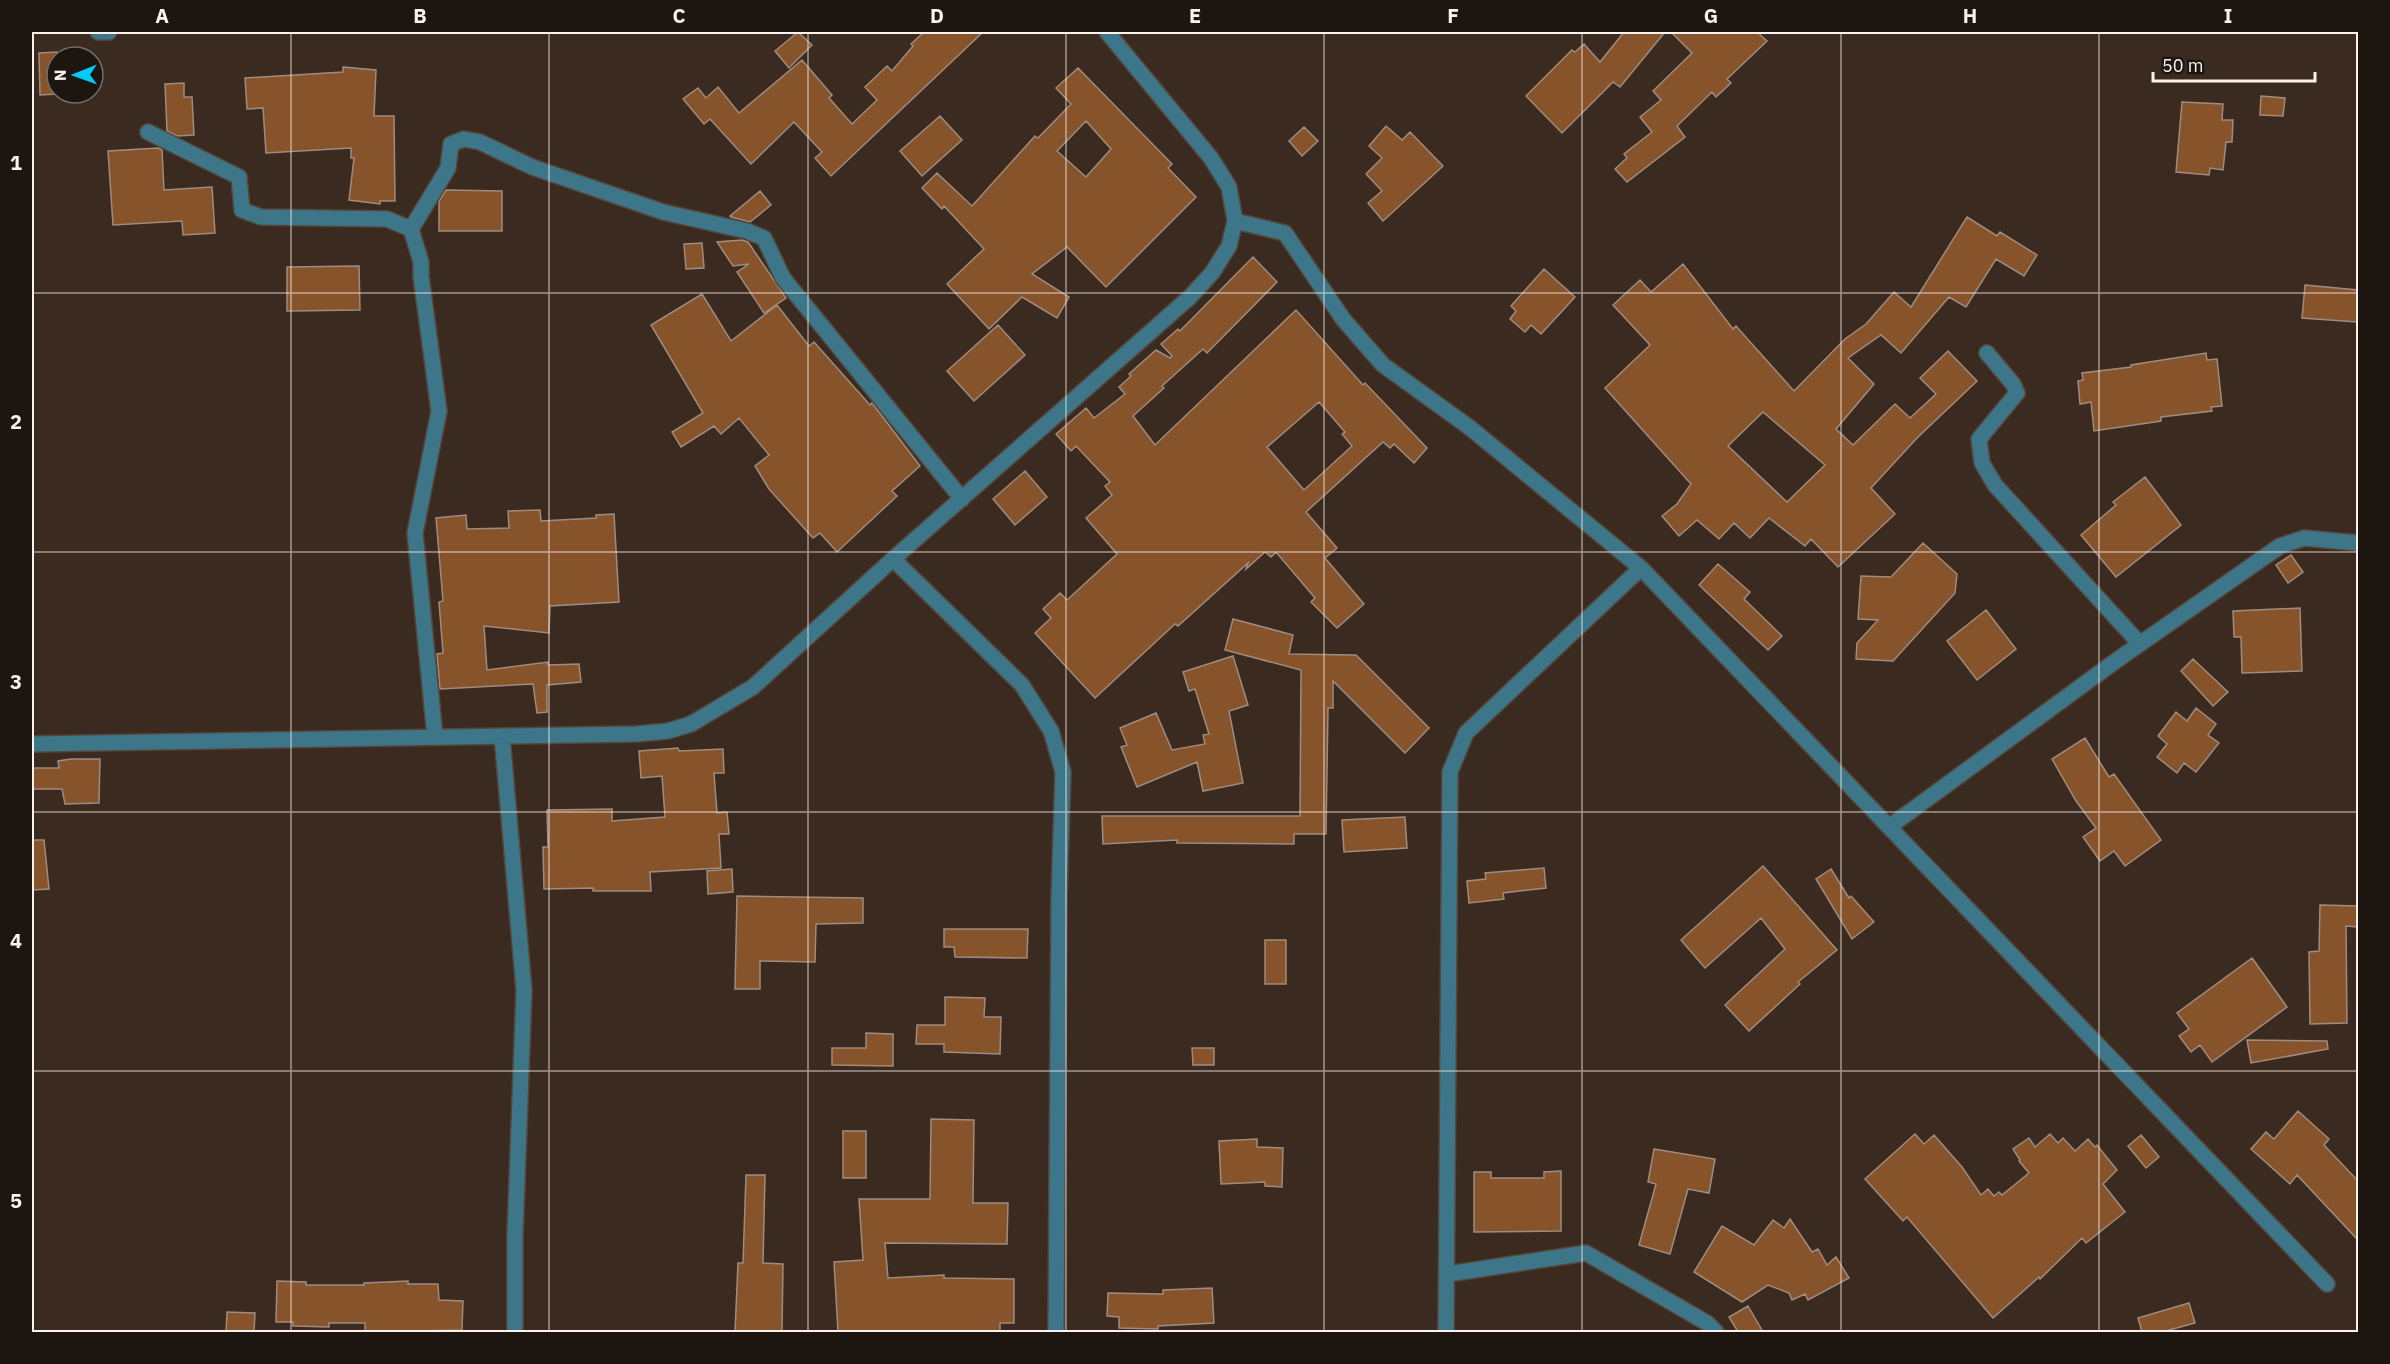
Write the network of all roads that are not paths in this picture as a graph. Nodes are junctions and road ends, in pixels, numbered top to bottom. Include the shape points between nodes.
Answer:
1 (99, 32) edge
2 (109, 32) edge
3 (1107, 32) edge
4 (148, 132) dead end
5 (1236, 221) junction
6 (411, 229) junction
7 (1987, 353) dead end
8 (962, 499) junction
9 (2358, 543) edge
10 (893, 559) junction
11 (1641, 568) junction
12 (2139, 644) junction
13 (502, 736) junction
14 (435, 737) junction
15 (32, 744) edge
16 (1889, 827) junction
17 (1448, 1274) junction
18 (2327, 1284) dead end
19 (515, 1332) edge
20 (1056, 1332) edge
21 (1446, 1332) edge
22 (1716, 1332) edge

1 - 2 street
3 - 5 street via 1211,158 1230,187
4 - 6 street via 240,177 242,210 261,217 387,219
5 - 8 street via 1229,246 1190,297
5 - 11 street via 1285,233 1343,319 1383,365 1469,427
6 - 8 street via 448,168 451,144 465,139 480,142 532,167 663,212 764,238 783,278
6 - 14 street via 421,262 439,411 414,533
7 - 12 street via 2017,393 1979,439 1982,463 1995,485
8 - 10 street
9 - 12 street via 2304,538 2280,546
10 - 13 street via 753,687 691,724 636,734
10 - 20 street via 1022,685 1052,731 1063,772 1058,920
11 - 16 street
11 - 17 street via 1466,733 1450,772
12 - 16 street
13 - 14 street
13 - 19 street via 524,990
14 - 15 street
16 - 18 street
17 - 21 street
17 - 22 street via 1586,1253 1707,1323

